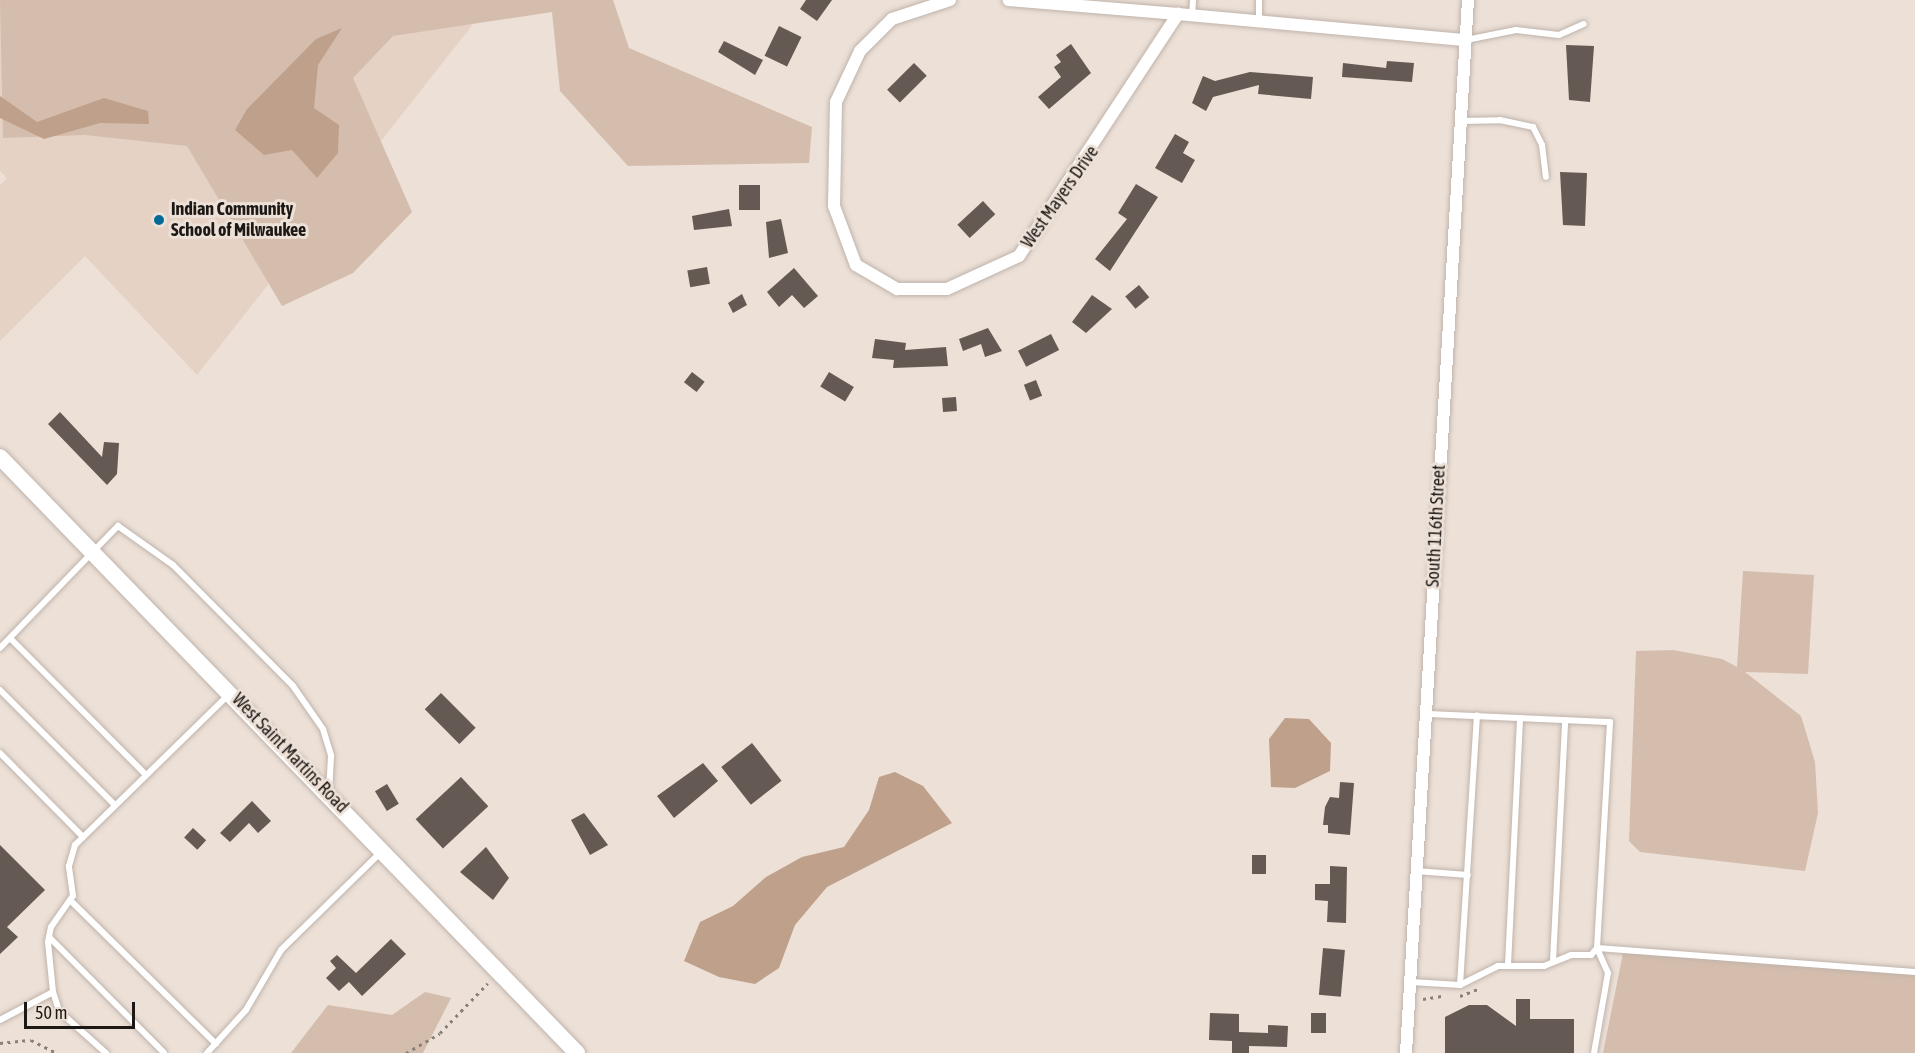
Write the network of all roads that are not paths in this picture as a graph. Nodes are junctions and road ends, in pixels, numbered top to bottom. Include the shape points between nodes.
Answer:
1 (950, 0) edge
2 (1009, 0) edge
3 (1193, 0) edge
4 (1259, 0) edge
5 (1468, 0) edge
6 (1178, 14) junction
7 (1192, 15) junction
8 (1259, 21) junction
9 (1584, 24) dead end
10 (1466, 40) junction
11 (1461, 121) junction
12 (1546, 177) dead end
13 (0, 457) edge
14 (95, 555) junction
15 (10, 638) junction
16 (0, 648) edge
17 (0, 690) edge
18 (231, 692) junction
19 (1425, 714) junction
20 (1477, 716) junction
21 (1520, 718) junction
22 (1565, 720) junction
23 (0, 753) edge
24 (146, 774) junction
25 (329, 795) junction
26 (115, 805) junction
27 (83, 837) junction
28 (384, 850) junction
29 (1416, 871) junction
30 (1468, 875) junction
31 (70, 900) junction
32 (49, 937) junction
33 (1597, 948) junction
34 (1553, 962) junction
35 (1508, 965) junction
36 (1915, 972) edge
37 (1410, 982) junction
38 (1460, 985) junction
39 (53, 992) junction
40 (0, 1020) edge
41 (216, 1044) junction
42 (106, 1053) edge
43 (164, 1053) edge
44 (207, 1053) edge
45 (577, 1053) edge
46 (1406, 1053) edge
47 (1594, 1053) edge

1 - 6 street, West Mayers Drive via 892,19 860,51 836,102 834,206 856,265 897,289 947,289 1019,256
2 - 6 street
3 - 7 lane
4 - 8 lane
5 - 10 street, South 116th Street
6 - 7 street
7 - 8 street
8 - 10 street
9 - 10 lane via 1559,35 1516,30
10 - 11 street, South 116th Street
11 - 12 lane via 1500,120 1533,127 1542,145
11 - 19 street, South 116th Street
13 - 14 street, West Saint Martins Road
14 - 15 lane
14 - 18 street, West Saint Martins Road
14 - 25 lane via 118,526 173,565 293,686 323,729 331,756
15 - 16 lane
15 - 24 lane
17 - 26 lane
18 - 24 lane
18 - 25 street, West Saint Martins Road
19 - 20 lane
19 - 29 street, South 116th Street
20 - 21 lane
20 - 30 lane
21 - 22 lane
21 - 35 lane
22 - 33 lane via 1610,722
22 - 34 lane
23 - 27 lane
24 - 26 lane
25 - 28 street, West Saint Martins Road
26 - 27 lane
27 - 31 lane via 69,866
28 - 41 lane via 281,950 246,1010
28 - 45 street, West Saint Martins Road
29 - 30 lane
29 - 37 street, South 116th Street
30 - 38 lane
31 - 32 lane
31 - 41 lane
32 - 39 lane
32 - 43 lane
33 - 34 lane via 1591,955
33 - 36 lane
33 - 47 lane via 1608,973
34 - 35 lane
35 - 38 lane
37 - 38 lane
37 - 46 street, South 116th Street
39 - 40 lane
39 - 42 lane via 59,1011
41 - 44 lane

